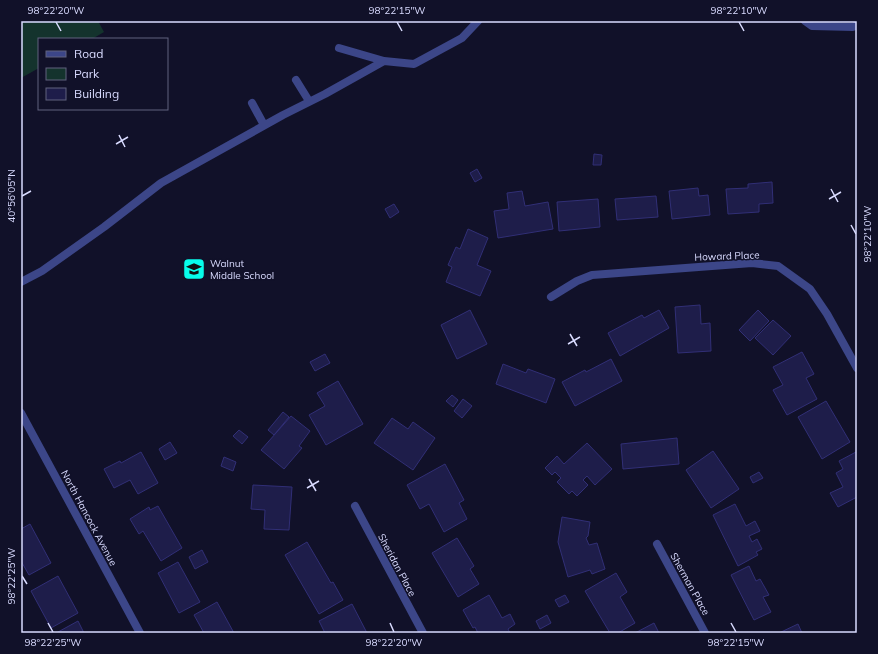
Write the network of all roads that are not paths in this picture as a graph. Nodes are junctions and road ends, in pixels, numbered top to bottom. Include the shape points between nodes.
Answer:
1 (478, 21) edge
2 (805, 21) edge
3 (857, 25) edge
4 (339, 48) dead end
5 (384, 61) junction
6 (296, 80) dead end
7 (309, 101) junction
8 (252, 103) dead end
9 (264, 125) junction
10 (21, 282) edge
11 (551, 297) dead end
12 (857, 368) edge
13 (21, 413) edge
14 (355, 506) dead end
15 (656, 544) dead end
16 (140, 633) edge
17 (423, 633) edge
18 (705, 633) edge

1 - 5 street via 462,38 414,64
2 - 3 street via 812,26
4 - 5 street
5 - 7 street
6 - 7 street
7 - 9 street
8 - 9 street
9 - 10 street via 161,183 42,271
11 - 12 street, Howard Place via 576,281 592,275 752,263 778,266 810,289
13 - 16 street, North Hancock Avenue
14 - 17 street, Sheridan Place
15 - 18 street, Sherman Place

